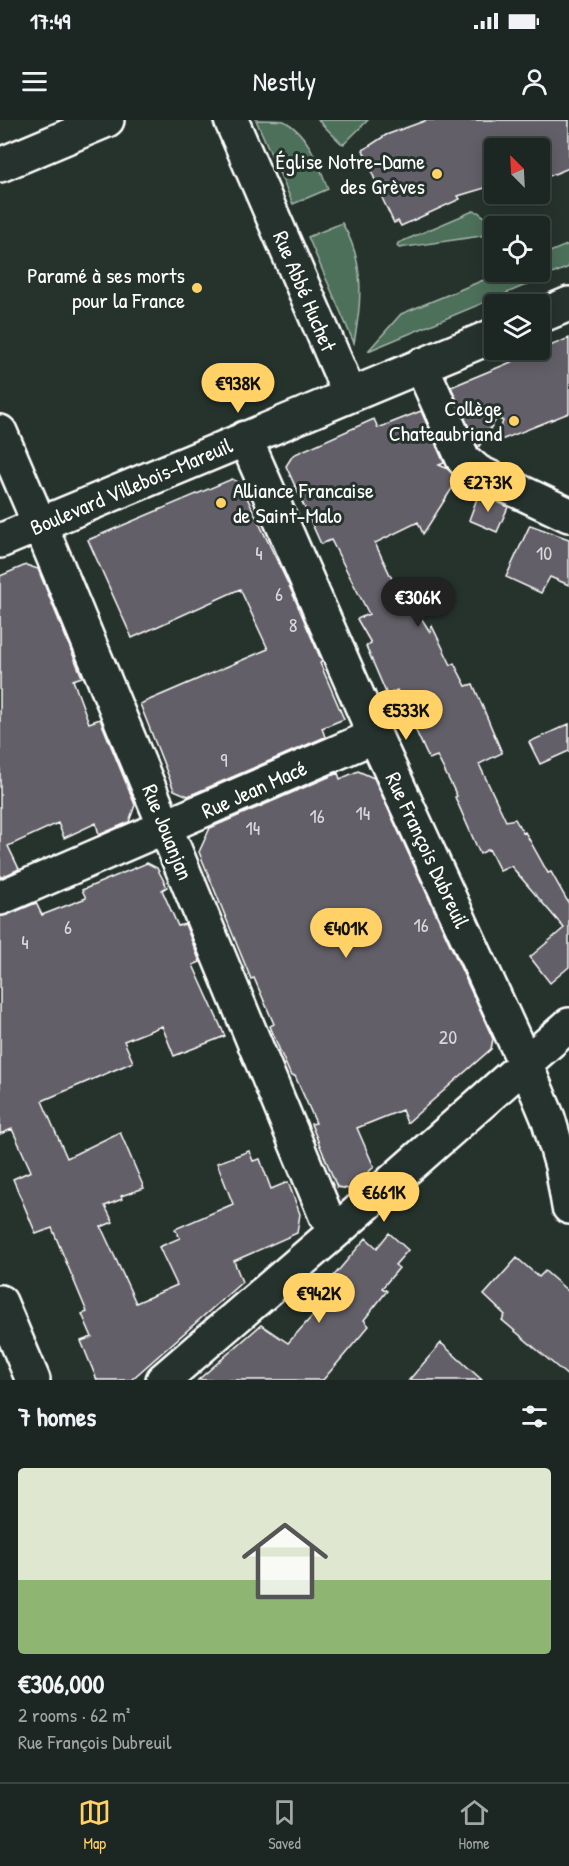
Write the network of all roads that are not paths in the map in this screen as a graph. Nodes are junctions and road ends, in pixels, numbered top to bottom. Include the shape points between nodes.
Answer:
1 (107, 120) edge
2 (231, 120) edge
3 (0, 165) edge
4 (569, 304) edge
5 (550, 312) edge
6 (484, 339) edge
7 (421, 365) junction
8 (350, 395) junction
9 (0, 432) edge
10 (246, 438) junction
11 (569, 515) edge
12 (39, 525) junction
13 (0, 541) edge
14 (375, 736) junction
15 (166, 828) junction
16 (0, 898) edge
17 (569, 1025) edge
18 (525, 1063) junction
19 (569, 1207) edge
20 (336, 1231) junction
21 (0, 1302) edge
22 (33, 1380) edge
23 (163, 1380) edge

1 - 3 street
2 - 8 street, Rue Abbé Huchet
4 - 5 street
6 - 7 street, Boulevard Villebois-Mareuil
7 - 8 street, Boulevard Villebois-Mareuil
7 - 11 street via 463,459 478,472
8 - 10 street, Boulevard Villebois-Mareuil
9 - 12 street, Rue Jouanjan
10 - 12 street, Boulevard Villebois-Mareuil
10 - 14 street, Rue François Dubreuil
12 - 13 street, Boulevard Villebois-Mareuil
12 - 15 street, Rue Jouanjan
14 - 15 street, Rue Jean Macé
14 - 18 street, Rue François Dubreuil
15 - 16 street, Rue Jean Macé
15 - 20 street, Rue Jouanjan via 326,1216
17 - 18 street
18 - 19 street, Rue François Dubreuil via 562,1166
18 - 20 street
20 - 23 street
21 - 22 street

